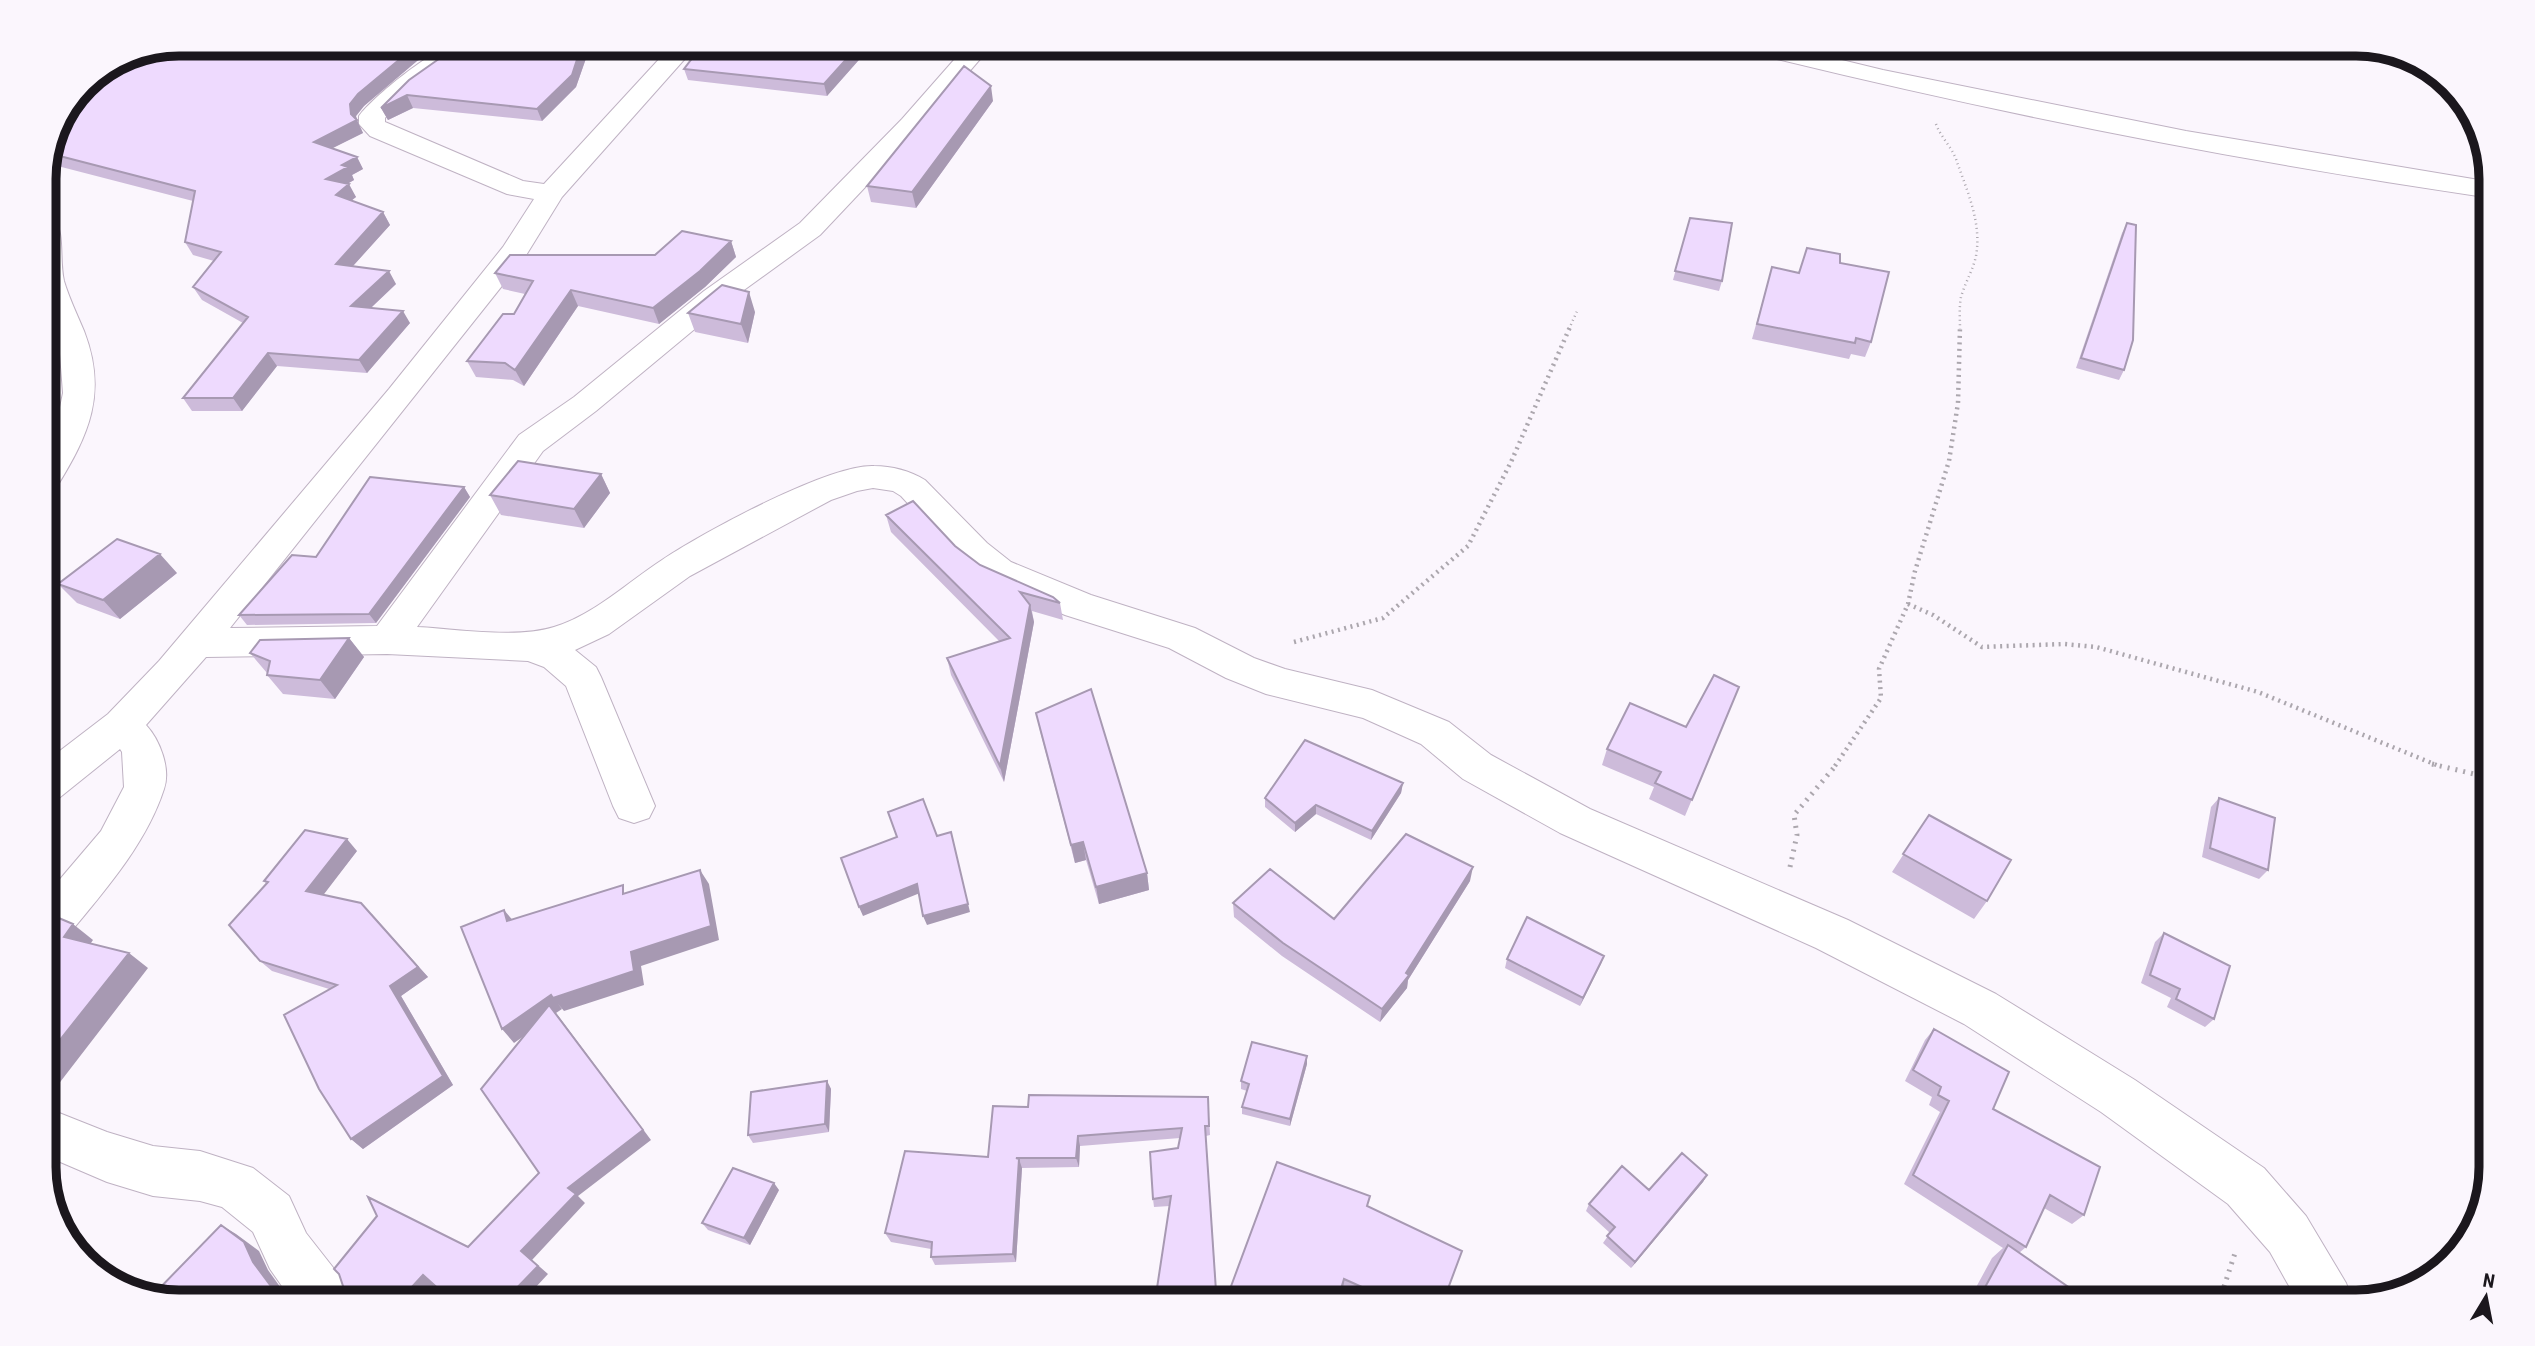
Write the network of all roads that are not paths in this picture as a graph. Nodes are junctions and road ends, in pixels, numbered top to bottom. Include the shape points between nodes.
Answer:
1 (448, 56) edge
2 (675, 56) edge
3 (970, 56) edge
4 (1796, 56) edge
5 (2479, 188) edge
6 (551, 193) junction
7 (56, 305) edge
8 (56, 461) edge
9 (387, 640) junction
10 (196, 643) junction
11 (531, 648) junction
12 (122, 725) junction
13 (56, 777) edge
14 (634, 806) dead end
15 (56, 916) edge
16 (56, 1136) edge
17 (317, 1290) edge
18 (2320, 1290) edge

1 - 6 street via 386,102 372,116 372,124 517,188
2 - 6 street
3 - 9 street via 810,229 531,443
4 - 5 street via 2355,172
6 - 10 street via 507,261
7 - 8 street via 69,333 81,384 77,418
9 - 10 street
9 - 11 street
10 - 12 street
11 - 14 street via 557,657 582,677
11 - 18 street via 596,624 677,567 819,492 852,480 887,477 914,488 998,571 1078,604 1182,638 1240,668 1372,705 1435,733 1477,767 1575,821 1793,917 1980,1009 2118,1096 2246,1186 2288,1234
12 - 13 street
12 - 15 street via 142,747 145,787 116,844
16 - 17 street via 153,1171 235,1186 271,1214 288,1251

